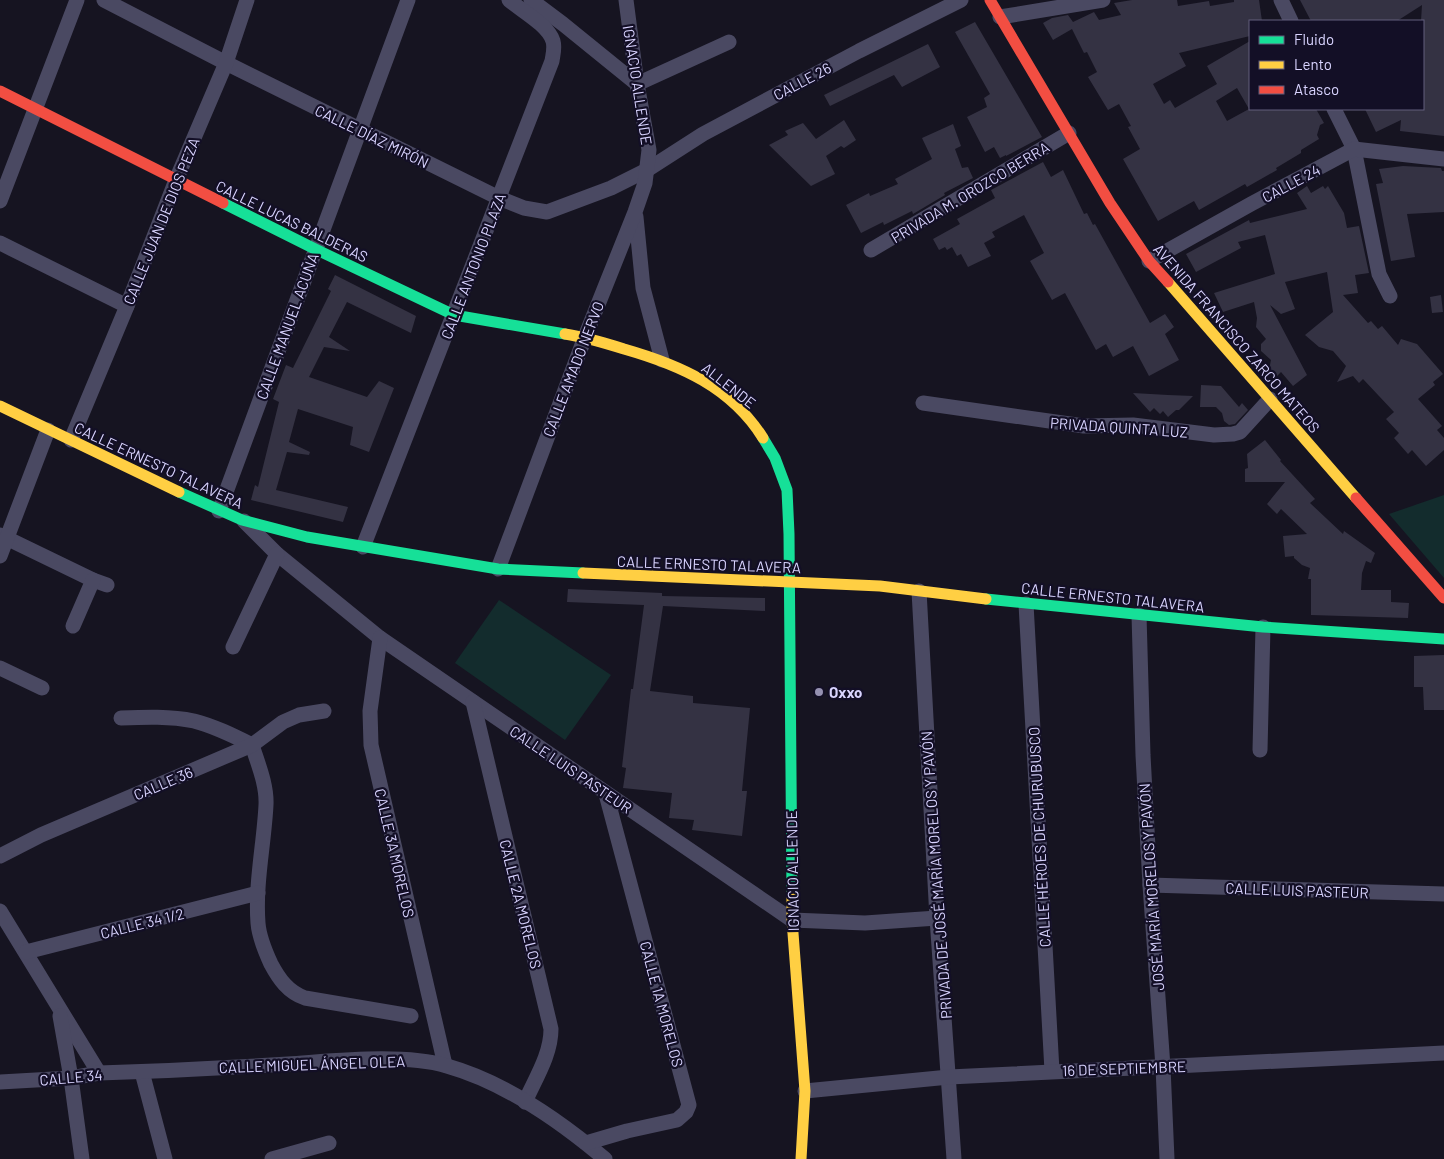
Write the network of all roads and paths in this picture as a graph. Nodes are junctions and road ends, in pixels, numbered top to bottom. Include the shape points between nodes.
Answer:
1 (77, 0) edge
2 (104, 0) edge
3 (247, 0) edge
4 (408, 0) edge
5 (509, 0) edge
6 (530, 0) edge
7 (626, 0) edge
8 (961, 0) edge
9 (990, 0) edge
10 (1103, 0) edge
11 (1281, 0) edge
12 (1000, 17) junction
13 (1291, 20) edge
14 (729, 42) dead end
15 (226, 63) junction
16 (637, 84) junction
17 (0, 91) edge
18 (35, 108) junction
19 (1334, 110) edge
20 (359, 130) junction
21 (1069, 133) junction
22 (1354, 149) junction
23 (1444, 158) edge
24 (647, 170) junction
25 (176, 180) junction
26 (499, 198) junction
27 (0, 201) edge
28 (636, 212) junction
29 (0, 243) edge
30 (315, 249) junction
31 (872, 250) dead end
32 (1149, 261) junction
33 (1390, 296) dead end
34 (127, 306) junction
35 (454, 315) junction
36 (585, 336) junction
37 (662, 360) junction
38 (1270, 399) junction
39 (923, 403) dead end
40 (0, 406) edge
41 (48, 430) junction
42 (71, 440) junction
43 (219, 511) junction
44 (242, 520) junction
45 (3, 536) edge
46 (363, 547) junction
47 (276, 554) junction
48 (0, 556) edge
49 (498, 569) junction
50 (93, 580) junction
51 (790, 582) junction
52 (108, 585) dead end
53 (919, 591) junction
54 (1444, 598) edge
55 (1026, 604) junction
56 (1139, 615) junction
57 (73, 626) dead end
58 (1263, 627) junction
59 (380, 638) junction
60 (1444, 639) edge
61 (233, 647) dead end
62 (0, 668) edge
63 (42, 688) dead end
64 (473, 702) junction
65 (324, 711) dead end
66 (121, 718) dead end
67 (252, 745) junction
68 (1260, 750) dead end
69 (606, 794) junction
70 (0, 856) edge
71 (1150, 886) junction
72 (258, 893) junction
73 (1444, 894) edge
74 (0, 911) edge
75 (937, 918) junction
76 (792, 920) junction
77 (26, 952) junction
78 (58, 1007) junction
79 (411, 1016) dead end
80 (1444, 1053) edge
81 (445, 1065) junction
82 (1164, 1067) junction
83 (1052, 1071) junction
84 (142, 1072) junction
85 (99, 1074) junction
86 (949, 1077) junction
87 (71, 1078) junction
88 (0, 1082) edge
89 (804, 1091) junction
90 (524, 1102) junction
91 (328, 1143) dead end
92 (586, 1143) junction
93 (82, 1159) edge
94 (166, 1159) edge
95 (272, 1159) edge
96 (606, 1159) edge
97 (802, 1159) edge
98 (954, 1159) edge
99 (1167, 1159) edge

1 - 18 street
2 - 15 street, CALLE DÍAZ MIRÓN
3 - 15 street, CALLE JUAN DE DIOS PEZA
4 - 20 street, CALLE MANUEL ACUÑA
5 - 26 street, CALLE ANTONIO PLAZA via 548,32 554,49
6 - 16 street
7 - 16 street, IGNACIO ALLENDE
8 - 24 street, CALLE 26 via 703,134
9 - 12 street, AVENIDA FRANCISCO ZARCO MATEOS
10 - 12 street
11 - 13 street
12 - 21 street, AVENIDA FRANCISCO ZARCO MATEOS
14 - 16 street
15 - 20 street, CALLE DÍAZ MIRÓN
15 - 25 street, CALLE JUAN DE DIOS PEZA
16 - 24 street, IGNACIO ALLENDE via 649,150
17 - 18 street, CALLE LUCAS BALDERAS
18 - 25 street, CALLE LUCAS BALDERAS
18 - 27 street
19 - 22 street
20 - 26 street, CALLE DÍAZ MIRÓN
20 - 30 street, CALLE MANUEL ACUÑA
21 - 31 street, PRIVADA M. OROZCO BERRA
21 - 32 street, AVENIDA FRANCISCO ZARCO MATEOS
22 - 23 street
22 - 32 street, CALLE 24
22 - 33 street via 1379,274
24 - 26 street, CALLE DÍAZ MIRÓN via 611,188 546,212
24 - 28 street, CALLE AMADO NERVO
25 - 30 street, CALLE LUCAS BALDERAS
25 - 34 street, CALLE JUAN DE DIOS PEZA
26 - 35 street, CALLE ANTONIO PLAZA
28 - 36 street, CALLE AMADO NERVO
28 - 37 street via 643,288
29 - 34 street
30 - 35 street, CALLE LUCAS BALDERAS
30 - 43 street, CALLE MANUEL ACUÑA
32 - 38 street, AVENIDA FRANCISCO ZARCO MATEOS
34 - 42 street, CALLE JUAN DE DIOS PEZA
35 - 36 street, CALLE LUCAS BALDERAS
35 - 46 street, CALLE ANTONIO PLAZA
36 - 37 street, ALLENDE
36 - 49 street, CALLE AMADO NERVO
37 - 51 street, ALLENDE via 710,385 735,405 752,422 775,458 787,490
38 - 39 street, PRIVADA QUINTA LUZ via 1240,432 1214,435 1133,424 1084,426
38 - 54 street, AVENIDA FRANCISCO ZARCO MATEOS
40 - 41 street, CALLE ERNESTO TALAVERA
41 - 42 street, CALLE ERNESTO TALAVERA
41 - 45 street
42 - 43 street, CALLE ERNESTO TALAVERA
43 - 44 street, CALLE ERNESTO TALAVERA
44 - 46 street, CALLE ERNESTO TALAVERA
44 - 47 street, CALLE LUIS PASTEUR
45 - 48 street
45 - 50 street
46 - 49 street, CALLE ERNESTO TALAVERA
47 - 59 street, CALLE LUIS PASTEUR
47 - 61 street
49 - 51 street, CALLE ERNESTO TALAVERA
50 - 52 street
50 - 57 street
51 - 53 street, CALLE ERNESTO TALAVERA
51 - 76 street, IGNACIO ALLENDE
53 - 55 street, CALLE ERNESTO TALAVERA
53 - 75 street, PRIVADA DE JOSÉ MARÍA MORELOS Y PAVÓN
55 - 56 street, CALLE ERNESTO TALAVERA
55 - 83 street, CALLE HÉROES DE CHURUBUSCO
56 - 58 street, CALLE ERNESTO TALAVERA
56 - 71 street, JOSÉ MARÍA MORELOS Y PAVÓN
58 - 60 street, CALLE ERNESTO TALAVERA
58 - 68 street
59 - 64 street, CALLE LUIS PASTEUR
59 - 81 street, CALLE 3A MORELOS via 370,711 371,745
62 - 63 street
64 - 69 street, CALLE LUIS PASTEUR
64 - 90 street, CALLE 2A MORELOS via 551,1028 548,1051
65 - 67 street, CALLE 36 via 299,715 283,722
66 - 67 street via 169,718 195,722
67 - 70 street, CALLE 36 via 41,835
67 - 72 street via 266,804
69 - 76 street, CALLE LUIS PASTEUR
69 - 92 street, CALLE 1A MORELOS via 689,1105 678,1120
71 - 73 street, CALLE LUIS PASTEUR
71 - 82 street, JOSÉ MARÍA MORELOS Y PAVÓN
72 - 77 street, CALLE 34 1/2
72 - 79 street via 258,925 262,944 276,975 288,989 305,998
74 - 77 street
75 - 76 street via 865,923
75 - 86 street, PRIVADA DE JOSÉ MARÍA MORELOS Y PAVÓN
76 - 89 street, IGNACIO ALLENDE
77 - 78 street
78 - 85 street
78 - 87 street
80 - 82 street, 16 DE SEPTIEMBRE
81 - 84 street, CALLE MIGUEL ÁNGEL OLEA via 371,1060
81 - 90 street, CALLE MIGUEL ÁNGEL OLEA via 482,1078
82 - 83 street, 16 DE SEPTIEMBRE
82 - 99 street, JOSÉ MARÍA MORELOS Y PAVÓN
83 - 86 street, 16 DE SEPTIEMBRE
84 - 85 street, CALLE 34
84 - 94 street
85 - 87 street, CALLE 34
86 - 89 street, 16 DE SEPTIEMBRE
86 - 98 street, PRIVADA DE JOSÉ MARÍA MORELOS Y PAVÓN
87 - 88 street, CALLE 34
87 - 93 street
89 - 97 street, IGNACIO ALLENDE
90 - 92 street, CALLE MIGUEL ÁNGEL OLEA
91 - 95 street
92 - 96 street, CALLE MIGUEL ÁNGEL OLEA

